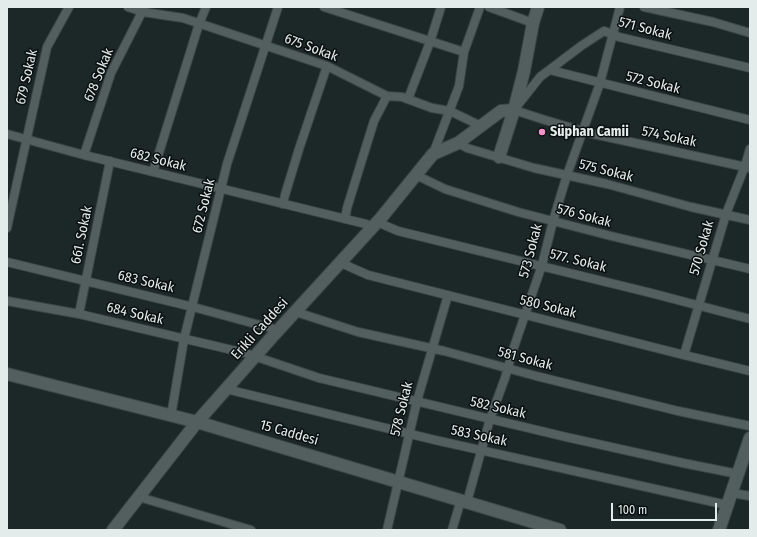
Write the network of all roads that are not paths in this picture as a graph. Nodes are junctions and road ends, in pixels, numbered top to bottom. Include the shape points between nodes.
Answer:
1 (69, 7) edge
2 (128, 7) edge
3 (206, 7) edge
4 (278, 7) edge
5 (324, 7) edge
6 (442, 7) edge
7 (480, 7) edge
8 (489, 7) edge
9 (538, 7) edge
10 (620, 7) edge
11 (644, 7) edge
12 (143, 9) edge
13 (533, 22) junction
14 (199, 24) junction
15 (613, 34) junction
16 (750, 34) edge
17 (430, 42) junction
18 (266, 46) junction
19 (464, 52) junction
20 (327, 66) junction
21 (750, 68) edge
22 (550, 70) junction
23 (600, 83) junction
24 (387, 96) junction
25 (408, 99) junction
26 (514, 110) junction
27 (450, 111) junction
28 (750, 120) edge
29 (481, 126) junction
30 (583, 131) junction
31 (7, 134) edge
32 (27, 139) junction
33 (458, 143) junction
34 (750, 150) edge
35 (433, 154) junction
36 (84, 155) junction
37 (499, 157) junction
38 (110, 161) junction
39 (747, 167) edge
40 (153, 172) junction
41 (416, 175) junction
42 (567, 175) junction
43 (222, 188) junction
44 (283, 204) junction
45 (726, 214) junction
46 (345, 219) junction
47 (750, 220) edge
48 (552, 221) junction
49 (375, 224) junction
50 (7, 228) edge
51 (713, 260) junction
52 (7, 262) edge
53 (341, 263) junction
54 (542, 266) junction
55 (750, 269) edge
56 (85, 282) junction
57 (448, 295) junction
58 (7, 301) edge
59 (698, 306) junction
60 (193, 307) junction
61 (296, 312) junction
62 (79, 314) junction
63 (525, 315) junction
64 (750, 319) edge
65 (278, 330) junction
66 (184, 339) junction
67 (432, 348) junction
68 (684, 355) junction
69 (256, 356) junction
70 (508, 369) junction
71 (750, 371) edge
72 (7, 374) edge
73 (226, 389) junction
74 (417, 402) junction
75 (171, 416) junction
76 (490, 419) junction
77 (197, 422) junction
78 (750, 426) edge
79 (409, 433) junction
80 (750, 438) edge
81 (481, 450) junction
82 (738, 474) junction
83 (398, 481) junction
84 (732, 493) junction
85 (750, 496) edge
86 (139, 497) junction
87 (464, 501) junction
88 (728, 505) junction
89 (114, 529) edge
90 (251, 530) edge
91 (387, 530) edge
92 (452, 530) edge
93 (560, 530) edge
94 (719, 530) edge

1 - 32 street, 679 Sokak via 47,47
2 - 12 street, 675 Sokak
3 - 14 street
4 - 18 street, 672 Sokak
5 - 17 street
6 - 17 street
7 - 19 street
8 - 13 street
9 - 13 street
10 - 15 street, 573 Sokak
11 - 16 street via 713,22
12 - 14 street, 675 Sokak
12 - 36 street, 678 Sokak via 111,73
13 - 26 street
14 - 18 street, 675 Sokak
14 - 40 street
15 - 21 street, 571 Sokak
15 - 22 street, 571 Sokak via 604,31
15 - 23 street, 573 Sokak
17 - 19 street
17 - 25 street
18 - 20 street, 675 Sokak
18 - 43 street, 672 Sokak
19 - 27 street via 459,86
20 - 24 street, 675 Sokak
20 - 44 street
22 - 23 street, 572 Sokak
22 - 26 street, 571 Sokak via 540,77
23 - 28 street, 572 Sokak
23 - 30 street, 573 Sokak
24 - 25 street, 675 Sokak
24 - 46 street via 374,121
25 - 27 street, 675 Sokak via 432,108
26 - 29 street via 501,111
26 - 30 street, 574 Sokak
26 - 37 street
27 - 29 street, 675 Sokak
27 - 35 street
29 - 33 street
30 - 39 street, 574 Sokak
30 - 42 street, 573 Sokak
31 - 32 street, 682 Sokak
32 - 36 street, 682 Sokak
32 - 50 street, 679 Sokak
33 - 35 street
33 - 37 street, 575 Sokak
34 - 39 street, 570 Sokak
35 - 41 street, Erikli Caddesi
36 - 38 street, 682 Sokak
37 - 42 street, 575 Sokak
38 - 40 street, 682 Sokak
38 - 56 street, 661. Sokak
39 - 45 street, 570 Sokak
40 - 43 street, 682 Sokak
41 - 48 street, 576 Sokak via 445,189
41 - 49 street, Erikli Caddesi
42 - 45 street, 575 Sokak
42 - 48 street, 573 Sokak
43 - 44 street, 682 Sokak
43 - 60 street, 672 Sokak
44 - 46 street, 682 Sokak
45 - 47 street, 575 Sokak
45 - 51 street, 570 Sokak
46 - 49 street, 682 Sokak
48 - 51 street, 576 Sokak
48 - 54 street, 573 Sokak
49 - 53 street, Erikli Caddesi
49 - 54 street, 577. Sokak
51 - 55 street, 576 Sokak
51 - 59 street, 570 Sokak
52 - 56 street, 683 Sokak
53 - 57 street, 580 Sokak via 368,275
53 - 61 street, Erikli Caddesi
54 - 59 street, 577. Sokak
54 - 63 street, 573 Sokak
56 - 60 street, 683 Sokak
56 - 62 street, 661. Sokak
57 - 63 street, 580 Sokak
57 - 67 street, 578 Sokak
58 - 62 street, 684 Sokak
59 - 64 street, 577. Sokak
59 - 68 street, 570 Sokak
60 - 65 street, 683 Sokak
60 - 66 street, 672 Sokak
61 - 65 street, Erikli Caddesi
61 - 67 street, 581 Sokak via 358,332
62 - 66 street, 684 Sokak
63 - 68 street, 580 Sokak
63 - 70 street, 573 Sokak
65 - 69 street, Erikli Caddesi
66 - 69 street, 684 Sokak
66 - 75 street, 672 Sokak
67 - 70 street, 581 Sokak
67 - 74 street, 578 Sokak
68 - 71 street, 580 Sokak
69 - 73 street, Erikli Caddesi
69 - 74 street, 582 Sokak via 319,378
70 - 76 street, 573 Sokak
70 - 78 street, 581 Sokak
72 - 75 street, 15 Caddesi
73 - 77 street, Erikli Caddesi
73 - 79 street, 583 Sokak
74 - 76 street, 582 Sokak
74 - 79 street, 578 Sokak
75 - 77 street, 15 Caddesi
76 - 81 street, 573 Sokak
76 - 82 street, 582 Sokak
77 - 83 street, 15 Caddesi
77 - 86 street, Erikli Caddesi
79 - 81 street, 583 Sokak
79 - 83 street, 578 Sokak
80 - 82 street
81 - 87 street, 573 Sokak
81 - 88 street, 583 Sokak
82 - 84 street
83 - 87 street, 15 Caddesi
83 - 91 street, 578 Sokak
84 - 85 street
84 - 88 street
86 - 89 street, Erikli Caddesi
86 - 90 street
87 - 92 street, 573 Sokak
87 - 93 street, 15 Caddesi
88 - 94 street

